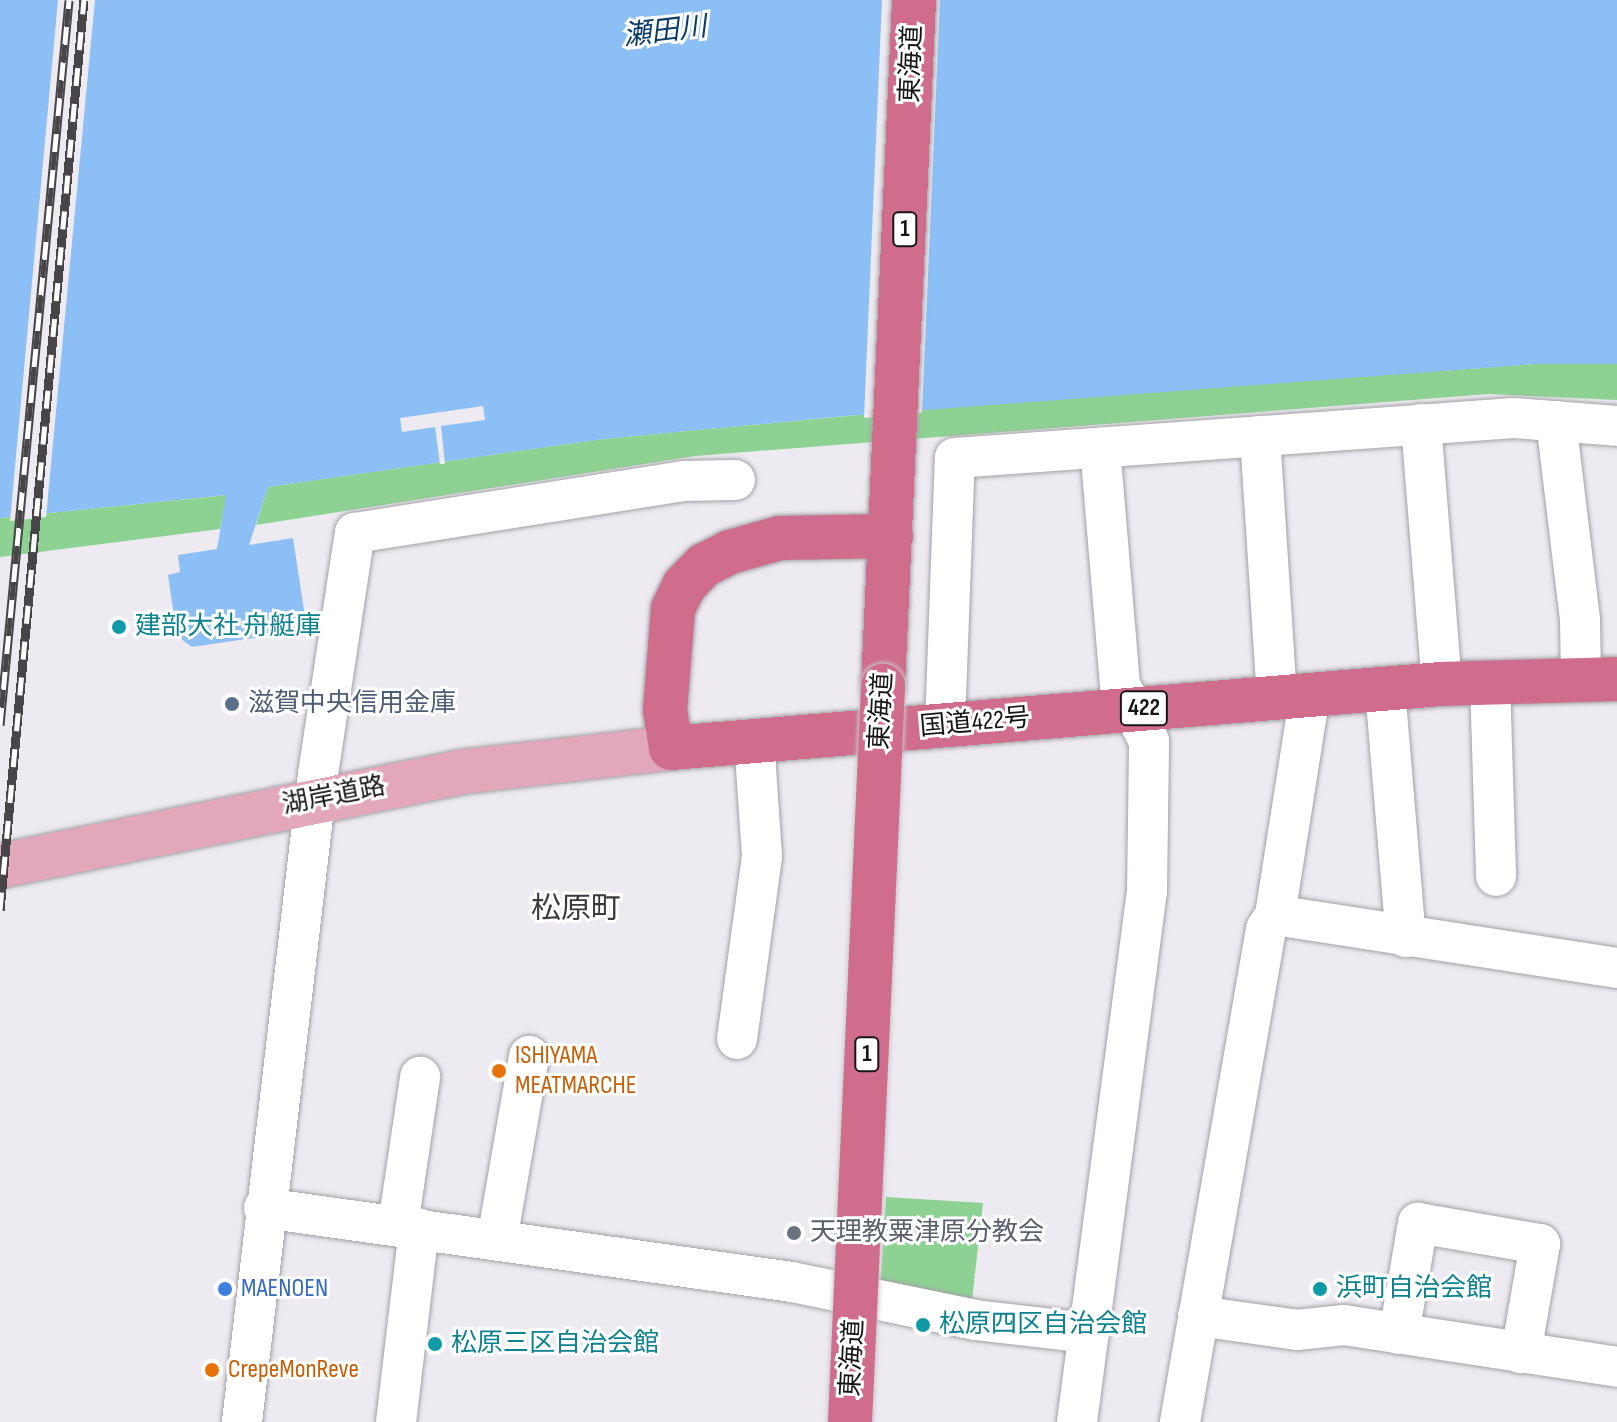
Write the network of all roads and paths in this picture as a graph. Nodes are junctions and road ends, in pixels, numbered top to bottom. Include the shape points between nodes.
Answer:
1 (914, 0) edge
2 (1556, 421) junction
3 (1421, 424) junction
4 (1617, 426) edge
5 (1260, 436) junction
6 (1100, 448) junction
7 (735, 480) dead end
8 (891, 536) junction
9 (1599, 679) edge
10 (1490, 682) junction
11 (1442, 684) junction
12 (1385, 689) junction
13 (1294, 696) junction
14 (1133, 709) junction
15 (945, 726) junction
16 (881, 730) junction
17 (754, 739) junction
18 (671, 748) junction
19 (315, 800) junction
20 (0, 866) edge
21 (1496, 876) dead end
22 (1275, 915) junction
23 (1406, 937) junction
24 (1617, 968) edge
25 (737, 1039) dead end
26 (529, 1056) dead end
27 (420, 1077) dead end
28 (264, 1208) junction
29 (408, 1227) junction
30 (497, 1240) junction
31 (856, 1293) junction
32 (1198, 1316) junction
33 (1089, 1333) junction
34 (1399, 1334) junction
35 (1521, 1353) junction
36 (1617, 1367) edge
37 (242, 1422) edge
38 (396, 1422) edge
39 (850, 1422) edge
40 (1077, 1422) edge
41 (1180, 1422) edge

1 - 8 highway, 東海道 / 1
2 - 3 street
2 - 4 street
2 - 9 street via 1580,620
3 - 5 street
3 - 11 street
5 - 6 street
5 - 13 street
6 - 14 street via 1120,685
6 - 15 street via 955,458
7 - 19 street via 684,481 355,533
8 - 18 highway via 780,538 704,565 684,586 673,609 665,710
8 - 39 highway, 東海道 / 1, bridge
9 - 10 highway, 国道422号 / 422
10 - 11 highway, 国道422号 / 422
10 - 21 street
11 - 12 highway, 国道422号 / 422
12 - 13 highway, 国道422号 / 422
12 - 23 street
13 - 14 highway, 国道422号 / 422
13 - 22 street
14 - 15 highway, 国道422号 / 422
14 - 33 street via 1149,741 1147,891
15 - 16 highway, 国道422号 / 422
16 - 17 highway, 国道422号 / 422
16 - 31 street
17 - 18 highway, 国道422号 / 422
17 - 25 street via 762,856
18 - 19 main road, 湖岸道路 via 460,772
19 - 20 main road, 湖岸道路
19 - 28 street
22 - 23 street
22 - 32 street via 1266,929
23 - 24 street
26 - 30 street
27 - 29 street
28 - 29 street
28 - 37 street
29 - 30 street
29 - 38 street
30 - 31 street
31 - 33 street
31 - 39 street
32 - 34 street via 1297,1330 1344,1325
32 - 41 street
33 - 40 street
34 - 35 street
34 - 35 street via 1418,1223 1540,1244
35 - 36 street

